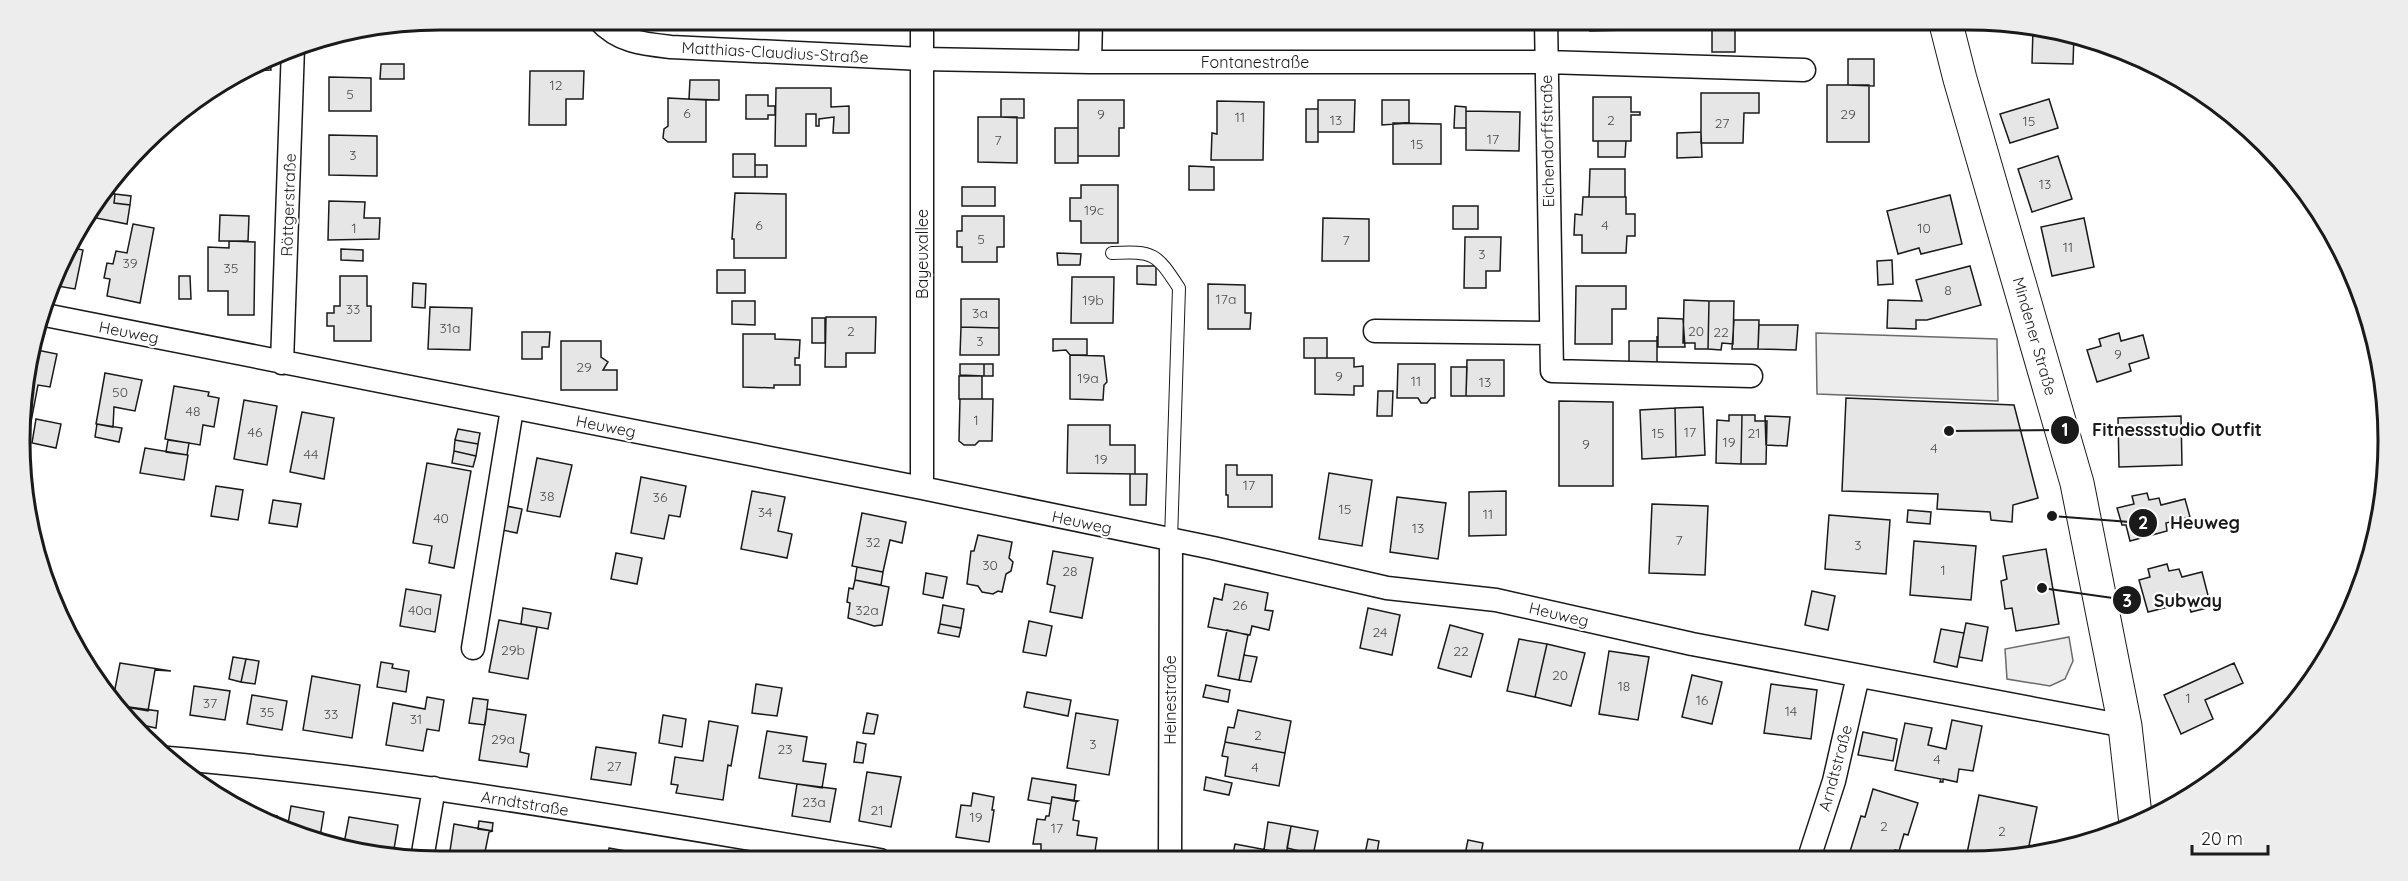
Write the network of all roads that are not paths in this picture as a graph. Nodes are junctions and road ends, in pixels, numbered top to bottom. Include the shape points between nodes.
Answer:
1 (612, 30) edge
2 (922, 30) edge
3 (1091, 30) edge
4 (1546, 30) edge
5 (1948, 30) edge
6 (293, 58) edge
7 (922, 59) junction
8 (1090, 62) junction
9 (1546, 62) junction
10 (1804, 70) dead end
11 (1112, 253) dead end
12 (50, 316) edge
13 (1375, 332) dead end
14 (1551, 333) junction
15 (282, 363) junction
16 (1750, 376) dead end
17 (512, 409) junction
18 (922, 488) junction
19 (1171, 540) junction
20 (473, 648) dead end
21 (1858, 676) junction
22 (2125, 726) junction
23 (183, 759) edge
24 (434, 788) junction
25 (2135, 815) edge
26 (423, 850) edge
27 (819, 851) edge
28 (1170, 851) edge
29 (1811, 851) edge

1 - 7 street, Matthias-Claudius-Straße via 634,43 671,47
2 - 7 street, Bayeuxallee
3 - 8 street
4 - 9 street
5 - 22 main road, Mindener Straße via 2077,483
6 - 15 street, Röttgerstraße
7 - 8 street, Fontanestraße
7 - 18 street, Bayeuxallee
8 - 9 street, Fontanestraße
9 - 10 street, Eichendorffstraße
9 - 14 street, Eichendorffstraße
11 - 19 lane via 1141,252 1156,257 1179,288
12 - 15 street, Heuweg
13 - 14 street
14 - 16 street, Eichendorffstraße via 1552,371
15 - 17 street, Heuweg
17 - 18 street, Heuweg
17 - 20 street
18 - 19 street, Heuweg
19 - 21 street, Heuweg via 1387,588 1496,600
19 - 28 street, Heinestraße
21 - 22 street, Heuweg
21 - 29 street, Arndtstraße via 1834,781
22 - 25 main road, Mindener Straße
23 - 24 street, Arndtstraße
24 - 26 street
24 - 27 street, Arndtstraße

